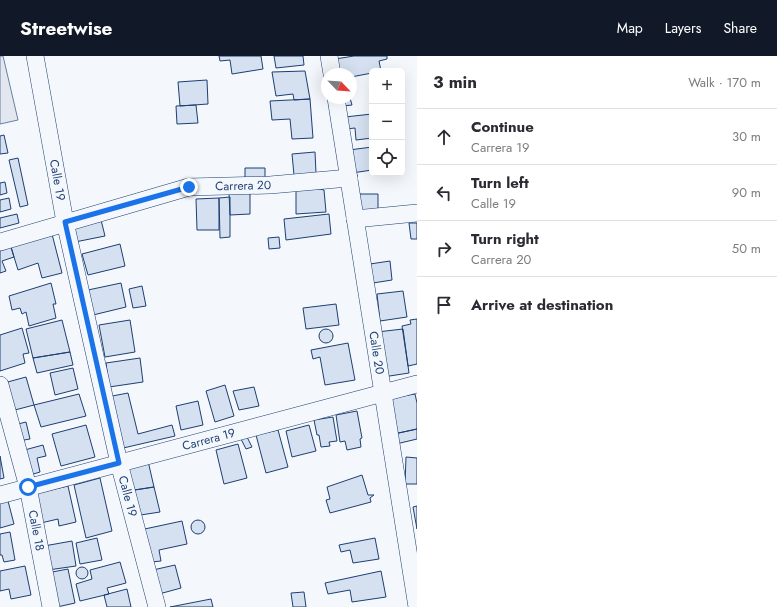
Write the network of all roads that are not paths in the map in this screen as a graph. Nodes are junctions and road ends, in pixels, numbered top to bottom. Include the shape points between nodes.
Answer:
1 (35, 56) edge
2 (329, 56) edge
3 (331, 68) edge
4 (337, 104) edge
5 (349, 178) junction
6 (417, 213) edge
7 (355, 219) junction
8 (65, 222) junction
9 (0, 242) edge
10 (417, 384) edge
11 (0, 386) edge
12 (382, 393) junction
13 (119, 463) junction
14 (28, 487) junction
15 (0, 495) edge
16 (415, 585) edge
17 (51, 607) edge
18 (157, 607) edge
19 (417, 607) edge

1 - 8 street, Calle 19
2 - 3 street
4 - 5 street, Calle 20
5 - 7 street, Calle 20
5 - 8 street, Carrera 20 via 270,185 189,187
6 - 7 street
7 - 12 street, Calle 20
8 - 9 street, Carrera 20
8 - 13 street, Calle 19
10 - 12 street, Carrera 19
11 - 14 street, Calle 18
12 - 13 street, Carrera 19
12 - 16 street, Calle 20
13 - 14 street, Carrera 19
13 - 18 street, Calle 19
14 - 15 street, Carrera 19
14 - 17 street, Calle 18
16 - 19 street, Calle 20

